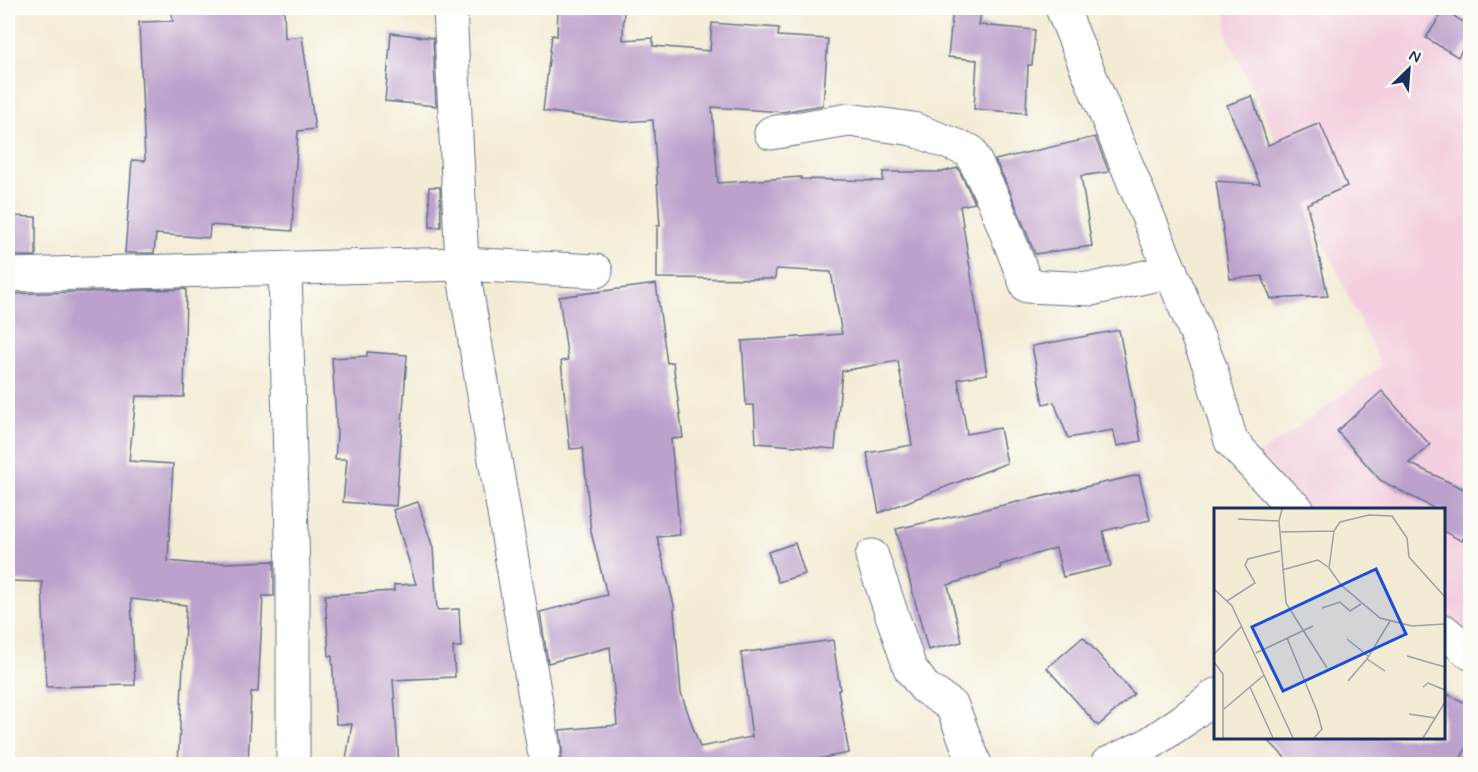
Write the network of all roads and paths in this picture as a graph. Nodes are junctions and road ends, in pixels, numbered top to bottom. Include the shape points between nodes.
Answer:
1 (450, 8) edge
2 (1062, 8) edge
3 (771, 133) dead end
4 (462, 264) junction
5 (285, 269) junction
6 (596, 271) dead end
7 (1171, 271) junction
8 (8, 275) edge
9 (1294, 508) edge
10 (872, 556) dead end
11 (1445, 633) edge
12 (1470, 653) edge
13 (1214, 696) edge
14 (544, 750) dead end
15 (293, 765) edge
16 (975, 765) edge
17 (1107, 765) edge

1 - 4 street
2 - 7 street
3 - 7 street via 849,120 913,129 970,151 1028,286 1092,289
4 - 5 street
4 - 6 street
4 - 14 street
5 - 8 street
5 - 15 street via 293,574
7 - 9 street via 1210,368 1231,441
10 - 16 street via 910,668 924,687 952,706
11 - 12 street
13 - 17 street via 1146,746

